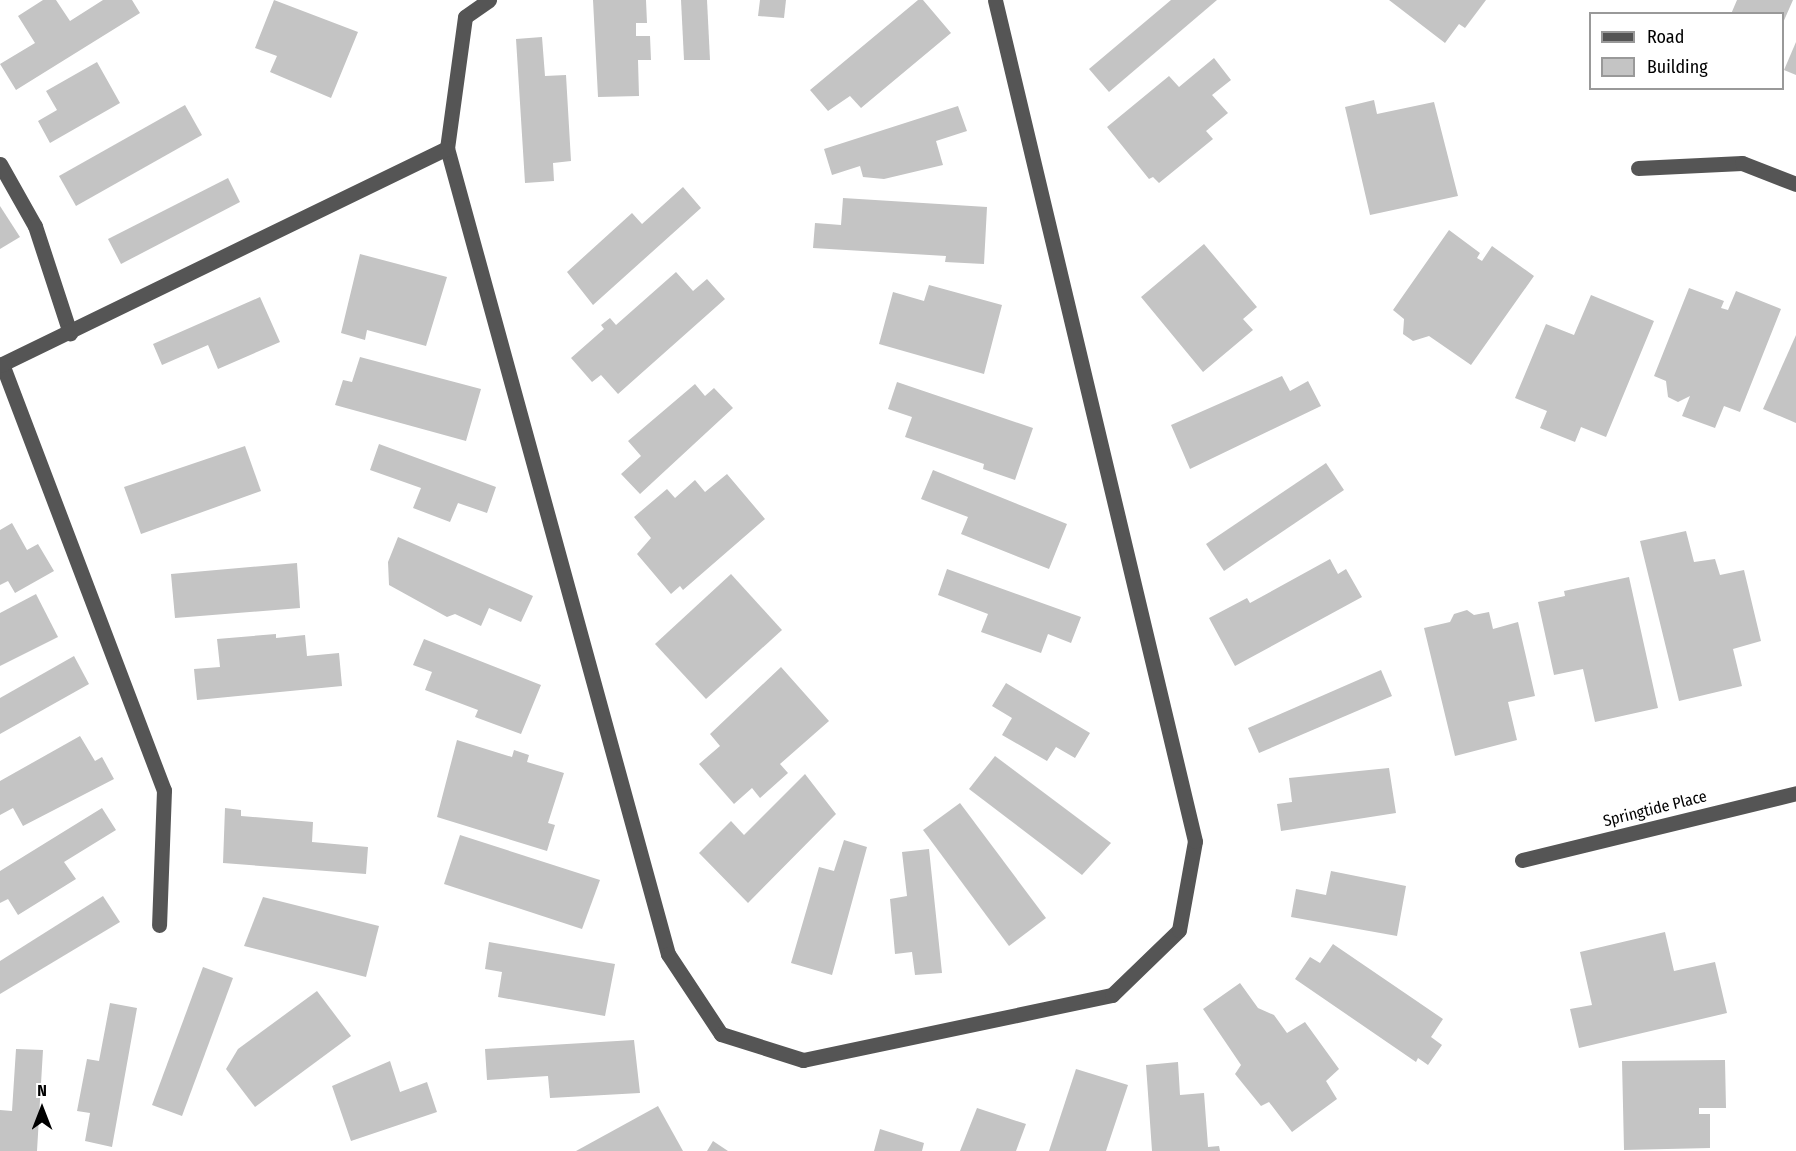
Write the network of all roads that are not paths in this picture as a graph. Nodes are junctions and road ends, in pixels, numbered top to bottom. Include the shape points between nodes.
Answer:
1 (489, 0) edge
2 (995, 0) edge
3 (447, 148) junction
4 (0, 164) edge
5 (1638, 168) dead end
6 (1796, 184) edge
7 (70, 333) junction
8 (1, 364) edge
9 (1796, 793) edge
10 (1522, 860) dead end
11 (159, 925) dead end

1 - 3 street via 465,17
2 - 3 street via 1195,841 1179,930 1112,995 803,1060 721,1034 668,954
3 - 7 street
4 - 7 street via 35,226
5 - 6 street via 1742,163
7 - 8 street
8 - 11 street via 164,790
9 - 10 street, Springtide Place

